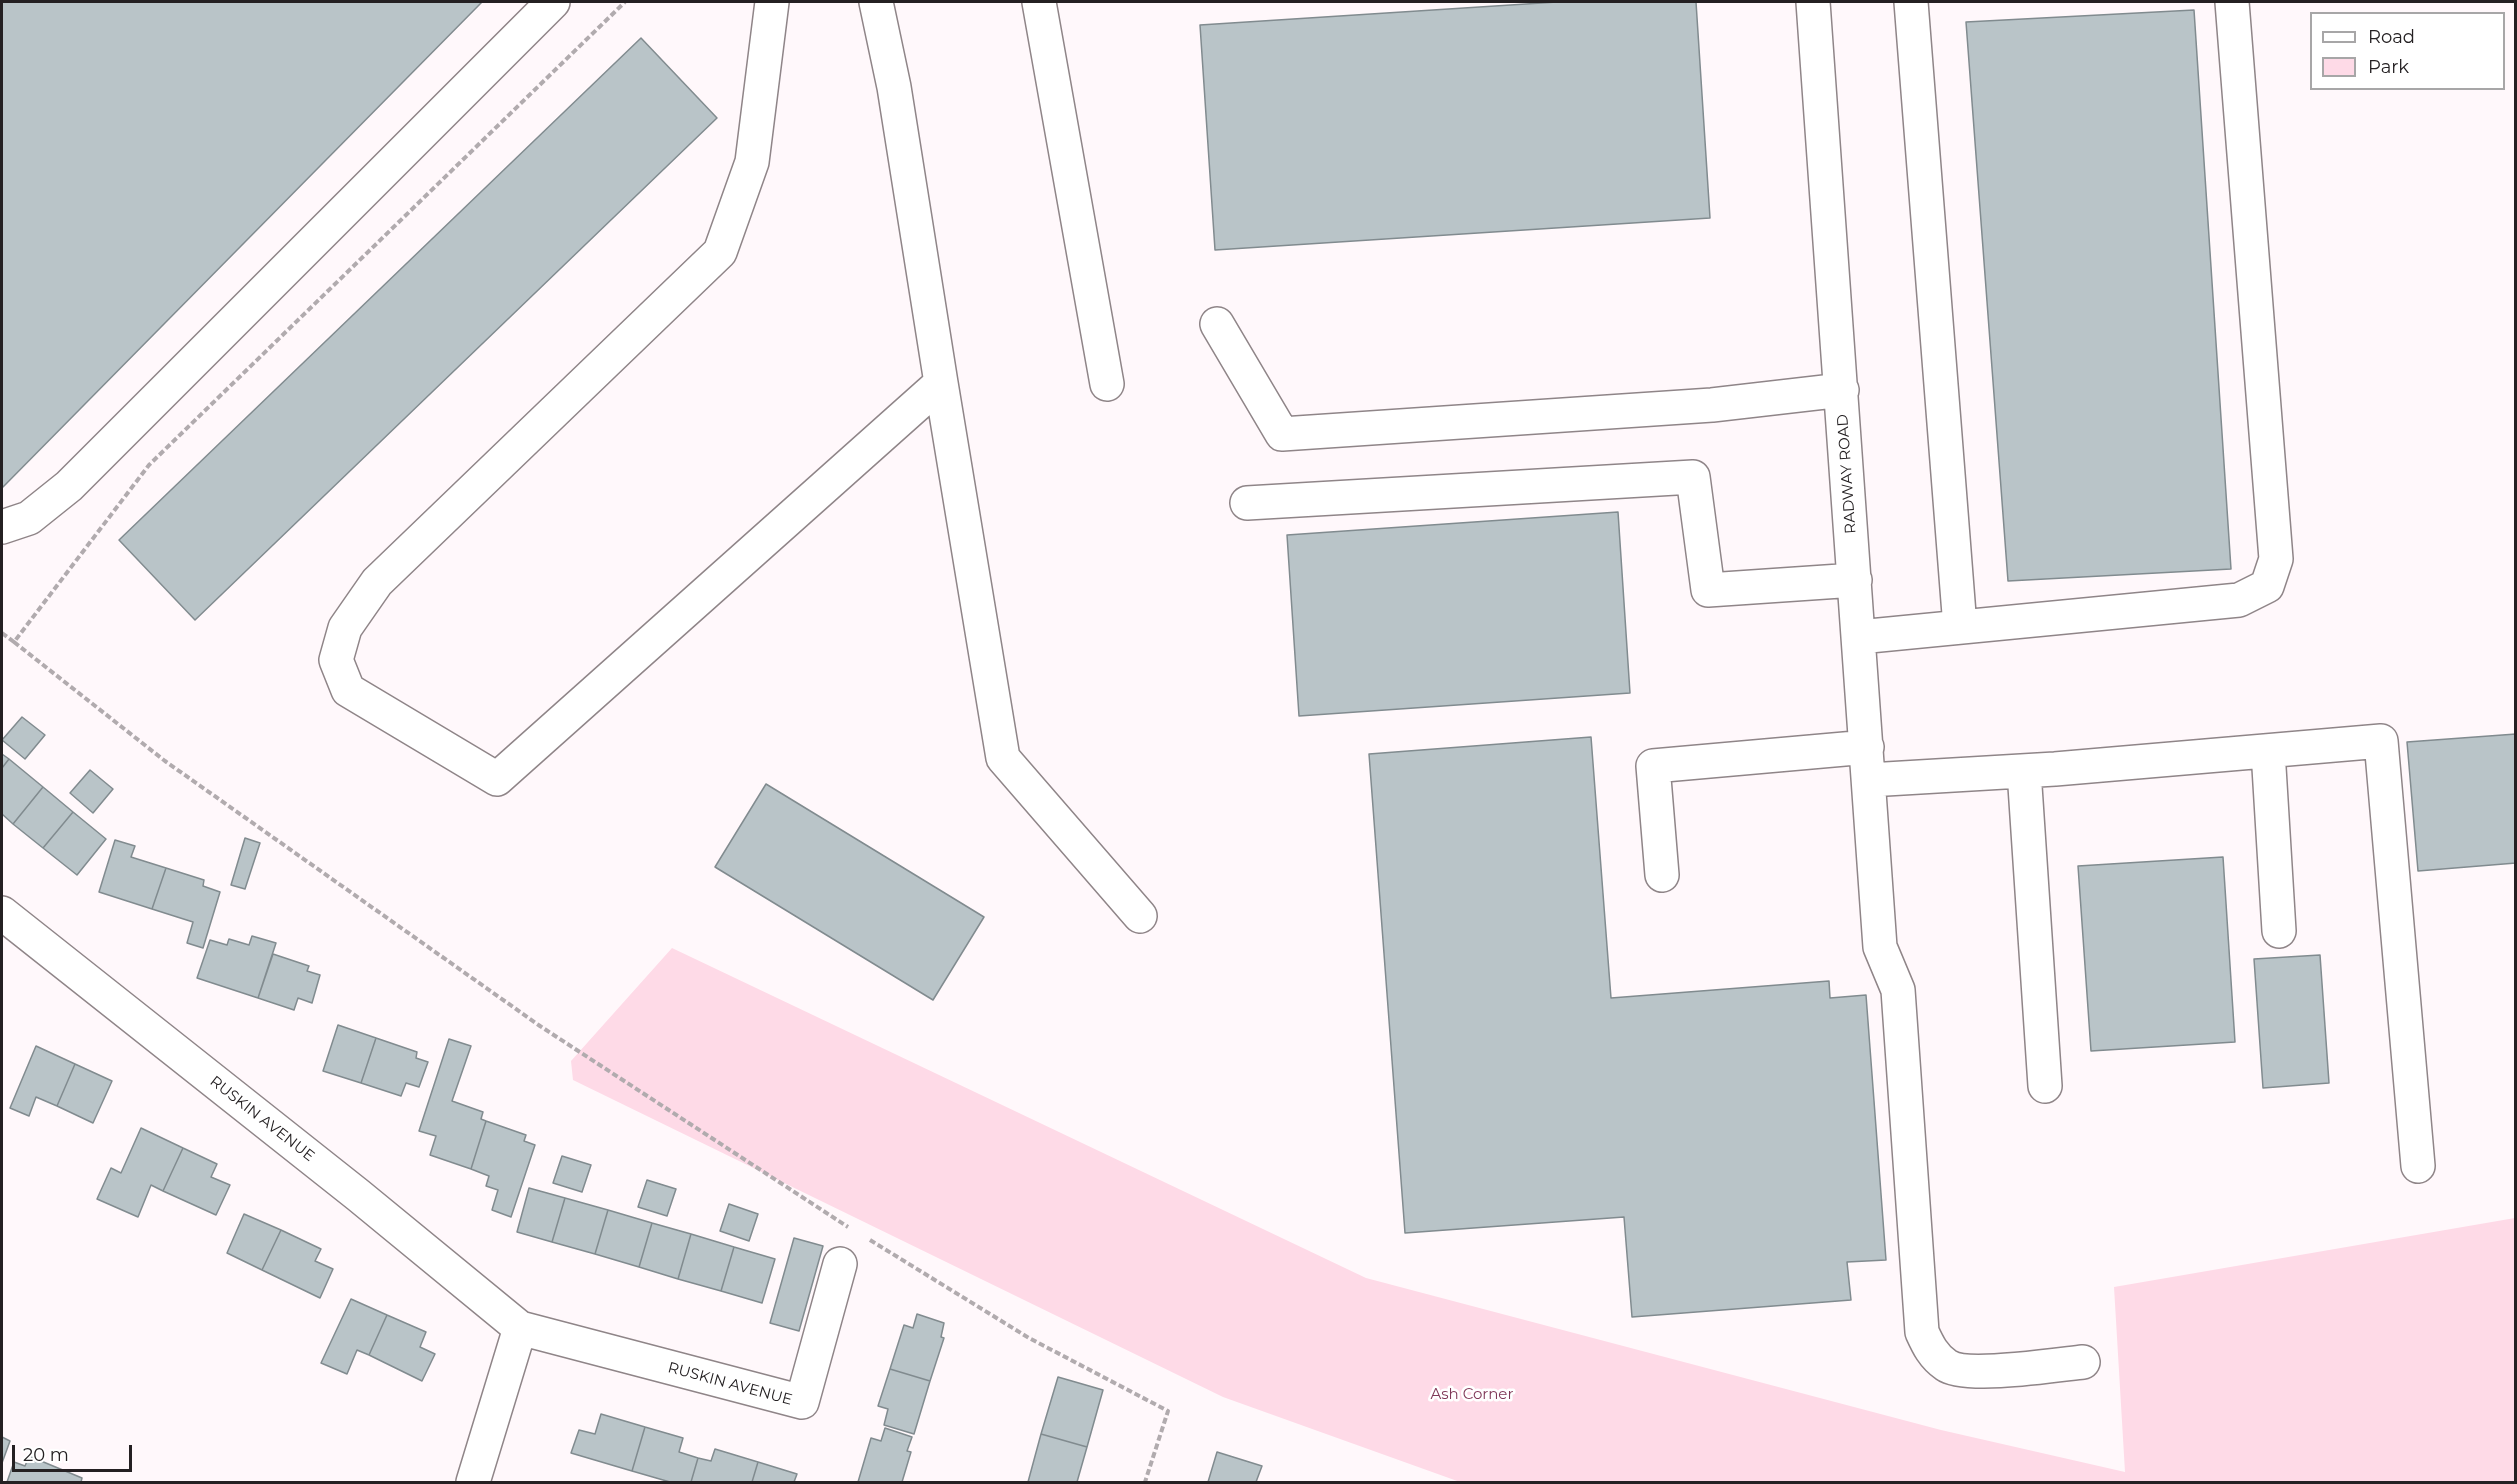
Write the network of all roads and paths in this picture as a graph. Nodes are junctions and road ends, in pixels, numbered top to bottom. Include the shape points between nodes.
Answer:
1 (553, 2) edge
2 (625, 2) edge
3 (772, 2) edge
4 (876, 2) edge
5 (1039, 2) edge
6 (1814, 2) edge
7 (1911, 2) edge
8 (2232, 2) edge
9 (1217, 324) dead end
10 (941, 383) junction
11 (1107, 384) dead end
12 (1842, 390) junction
13 (1247, 503) dead end
14 (2, 527) edge
15 (1855, 580) junction
16 (1960, 627) junction
17 (2, 633) edge
18 (1859, 637) junction
19 (14, 642) junction
20 (1867, 747) junction
21 (2268, 751) junction
22 (2024, 771) junction
23 (1869, 780) junction
24 (1662, 875) dead end
25 (2, 913) edge
26 (1140, 916) dead end
27 (2278, 931) dead end
28 (2045, 1086) dead end
29 (2418, 1166) dead end
30 (852, 1229) junction
31 (840, 1264) joint
32 (520, 1328) junction
33 (2083, 1362) dead end
34 (473, 1482) edge
35 (1146, 1482) edge

1 - 14 street via 69,486 29,518
2 - 19 path via 149,465
3 - 10 street via 752,162 720,252 377,582 345,628 336,660 348,690 497,779
4 - 10 street via 894,87
5 - 11 street
6 - 12 street, RADWAY ROAD
7 - 16 street
8 - 16 street via 2276,559 2267,586 2239,600
9 - 12 street via 1282,435 1712,405
10 - 26 street via 1003,758
12 - 15 street, RADWAY ROAD
13 - 15 street via 1693,477 1708,590
15 - 18 street, RADWAY ROAD
16 - 18 street
17 - 19 path
18 - 20 street, RADWAY ROAD
19 - 30 path via 165,761 540,1026
20 - 23 street, RADWAY ROAD
20 - 24 street via 1653,766
21 - 22 street
21 - 27 street
21 - 29 street via 2381,741
22 - 23 street
22 - 28 street
23 - 33 street, RADWAY ROAD via 1880,947 1898,990 1922,1332 1931,1352 1947,1367 1969,1372
25 - 32 street, RUSKIN AVENUE
30 - 31 path
30 - 35 path via 1029,1338 1168,1411
31 - 32 street, RUSKIN AVENUE via 802,1402
32 - 34 street

